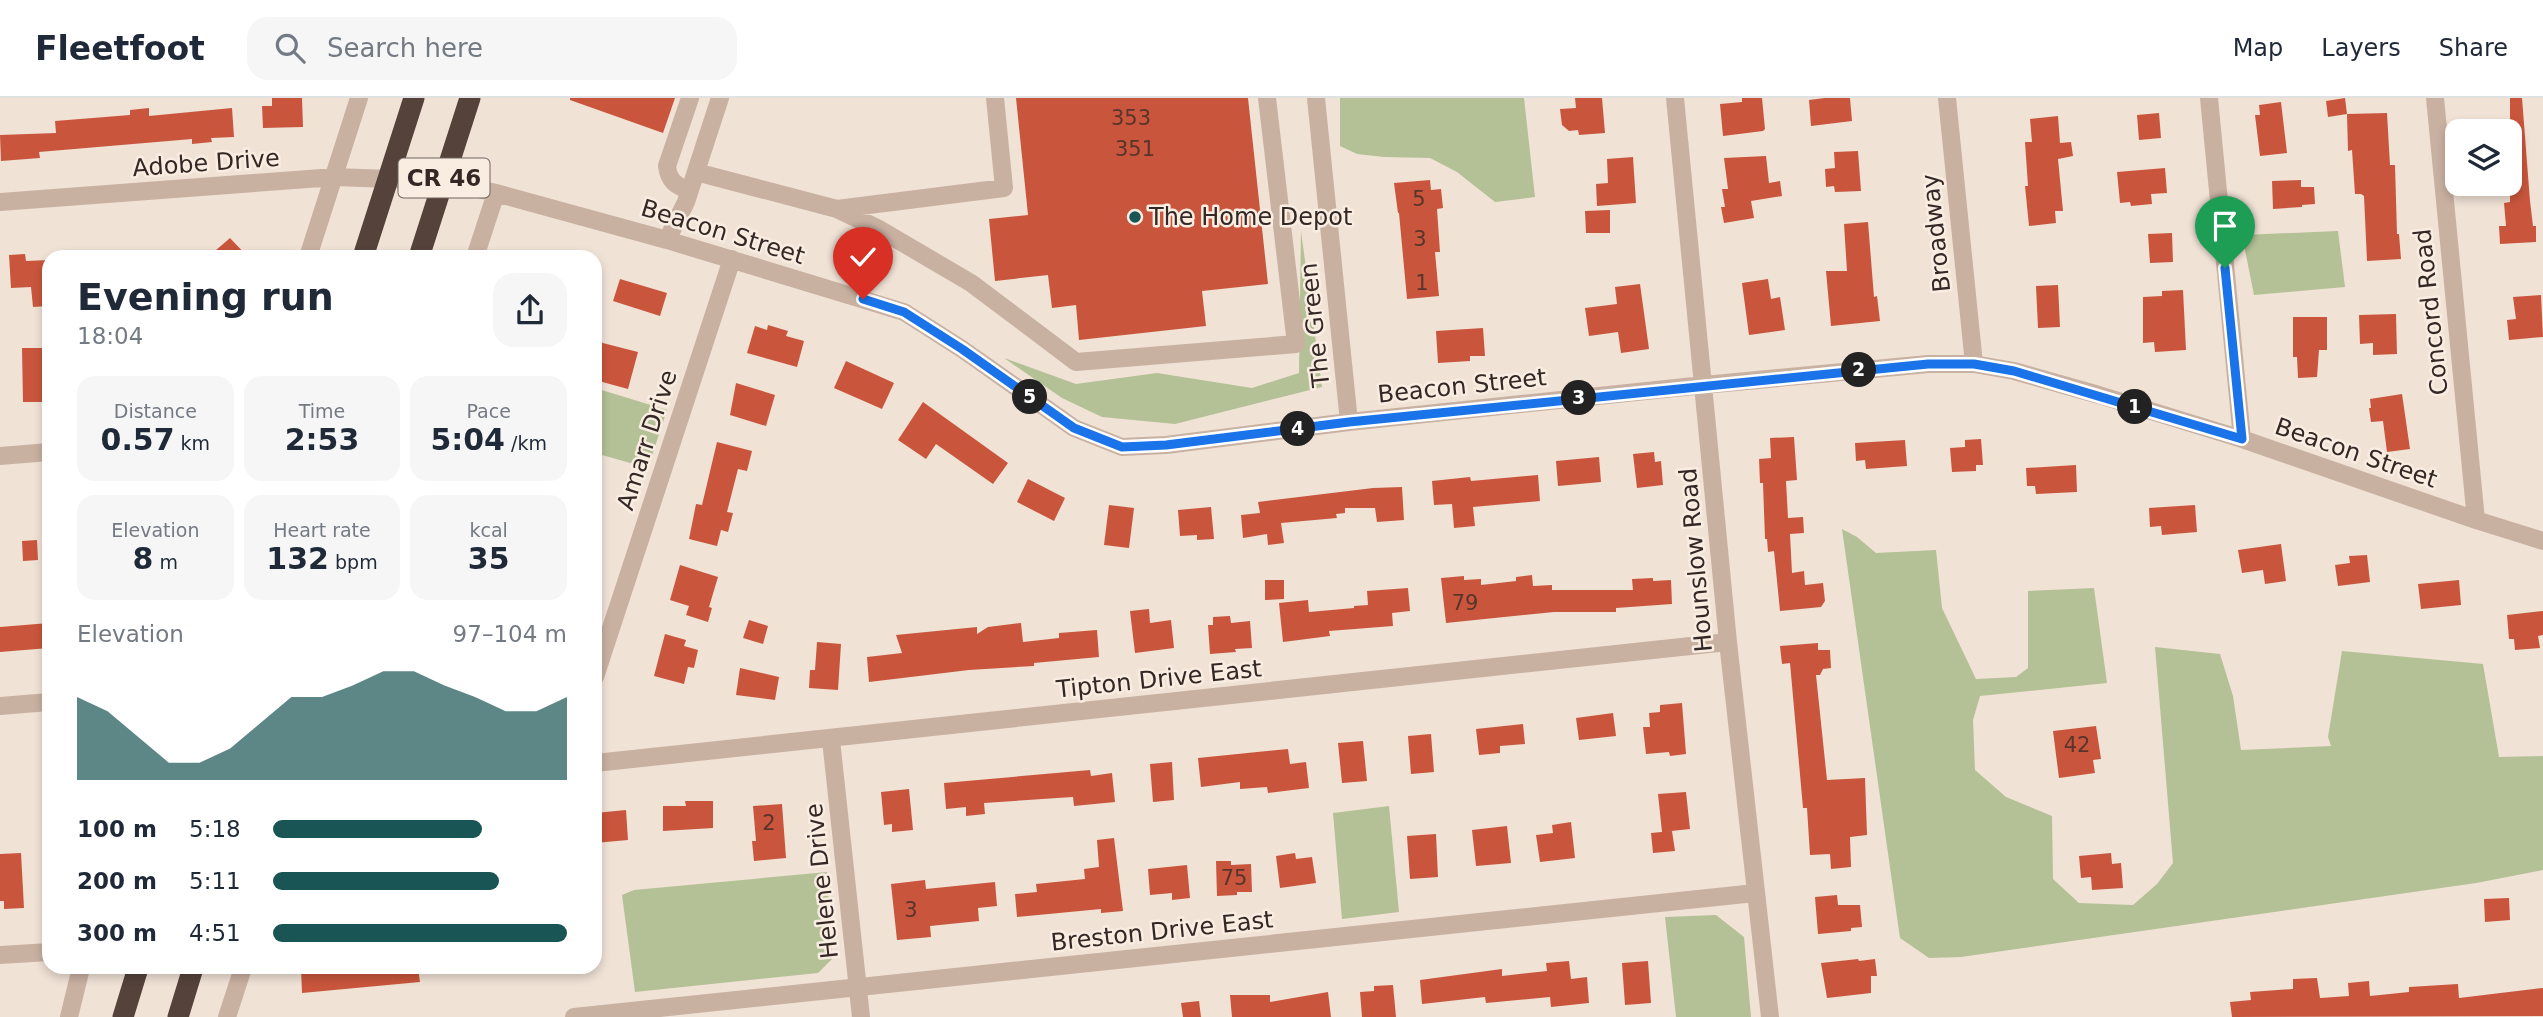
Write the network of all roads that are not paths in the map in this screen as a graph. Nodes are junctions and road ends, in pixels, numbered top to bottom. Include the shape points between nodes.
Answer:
1 (359, 98) edge
2 (414, 98) edge
3 (470, 98) edge
4 (690, 98) edge
5 (720, 98) edge
6 (995, 98) edge
7 (1267, 98) edge
8 (1315, 98) edge
9 (1675, 98) edge
10 (1947, 98) edge
11 (2209, 98) edge
12 (2435, 98) edge
13 (696, 172) junction
14 (335, 177) junction
15 (388, 179) junction
16 (416, 180) joint
17 (443, 181) junction
18 (496, 192) junction
19 (688, 197) junction
20 (0, 202) edge
21 (837, 209) junction
22 (667, 240) junction
23 (311, 250) edge
24 (365, 250) edge
25 (421, 250) edge
26 (477, 250) edge
27 (732, 259) junction
28 (1974, 364) junction
29 (1704, 385) junction
30 (1349, 422) junction
31 (2242, 439) junction
32 (42, 453) edge
33 (0, 456) edge
34 (2476, 520) junction
35 (2543, 541) edge
36 (1728, 642) junction
37 (602, 656) edge
38 (42, 703) edge
39 (0, 706) edge
40 (831, 740) junction
41 (602, 762) edge
42 (1755, 893) junction
43 (42, 952) edge
44 (0, 955) edge
45 (80, 974) edge
46 (136, 974) edge
47 (191, 974) edge
48 (241, 974) edge
49 (858, 988) junction
50 (69, 1017) edge
51 (123, 1017) edge
52 (178, 1017) edge
53 (226, 1017) edge
54 (574, 1017) edge
55 (861, 1017) edge
56 (1770, 1017) edge

1 - 14 street
2 - 15 highway, CR 46
3 - 17 highway, CR 46
4 - 19 street via 667,166 668,177
5 - 13 street
6 - 21 street via 1004,188
7 - 21 street via 1296,344 1076,362 971,283
8 - 30 street, The Green
9 - 29 street, Hounslow Road
10 - 28 street, Broadway
11 - 31 street
12 - 34 street, Concord Road
13 - 19 street
13 - 21 street
14 - 15 street, Adobe Drive
14 - 20 street, Adobe Drive
14 - 23 street
15 - 16 street, Adobe Drive
15 - 24 highway, CR 46
16 - 17 street, Beacon Street
17 - 18 street, Beacon Street
17 - 25 highway, CR 46
18 - 22 street, Beacon Street
18 - 26 street
19 - 22 street
22 - 27 street, Beacon Street
27 - 30 street, Beacon Street via 904,312 1074,428 1122,447
27 - 37 street, Amarr Drive
28 - 29 street, Beacon Street via 1928,364
28 - 31 street, Beacon Street via 2086,391
29 - 30 street, Beacon Street
29 - 36 street, Hounslow Road
31 - 34 street, Beacon Street
32 - 33 street
34 - 35 street, Beacon Street
36 - 40 street, Tipton Drive East
36 - 42 street, Hounslow Road
38 - 39 street
40 - 41 street, Tipton Drive East
40 - 49 street, Helene Drive
42 - 49 street, Breston Drive East
42 - 56 street, Hounslow Road
43 - 44 street
45 - 50 street
46 - 51 highway
47 - 52 highway
48 - 53 street
49 - 54 street, Breston Drive East
49 - 55 street, Helene Drive

